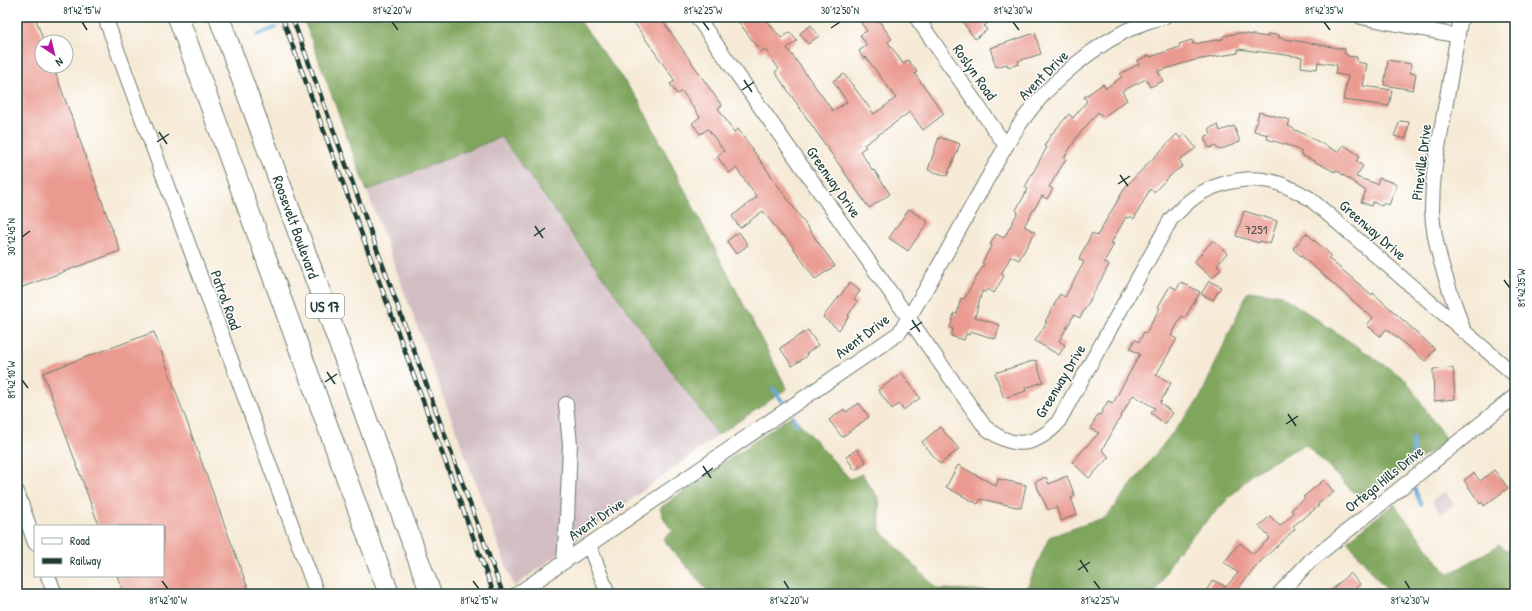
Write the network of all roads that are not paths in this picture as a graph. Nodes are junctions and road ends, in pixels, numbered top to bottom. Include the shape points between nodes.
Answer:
1 (105, 17) edge
2 (178, 17) edge
3 (219, 17) edge
4 (697, 17) edge
5 (916, 17) edge
6 (1164, 17) edge
7 (1361, 17) edge
8 (1461, 17) edge
9 (1138, 21) edge
10 (1458, 36) junction
11 (1006, 146) junction
12 (908, 319) junction
13 (1464, 332) junction
14 (1515, 375) edge
15 (1515, 396) edge
16 (566, 404) dead end
17 (17, 492) edge
18 (34, 540) edge
19 (589, 545) junction
20 (564, 562) junction
21 (48, 577) edge
22 (55, 594) edge
23 (317, 594) edge
24 (389, 594) edge
25 (431, 594) edge
26 (517, 594) edge
27 (608, 594) edge
28 (1279, 594) edge

1 - 23 street, Patrol Road
2 - 24 highway, US 17
3 - 25 highway, Roosevelt Boulevard / US 17
4 - 12 street, Greenway Drive
5 - 11 street, Roslyn Road
6 - 9 street, Avent Drive
7 - 10 street
8 - 10 street, Pineville Drive
9 - 11 street, Avent Drive via 1081,60 1057,81 1022,120
10 - 13 street, Pineville Drive via 1435,165 1432,211 1440,257
11 - 12 street, Avent Drive
12 - 13 street, Greenway Drive via 985,427 996,437 1007,441 1022,443 1036,440 1057,424 1171,219 1187,203 1207,190 1230,182 1251,179 1269,180 1309,198
12 - 19 street, Avent Drive via 899,333
13 - 14 street, Greenway Drive
15 - 28 street, Ortega Hills Drive via 1310,561
16 - 20 street via 570,446
17 - 18 street
19 - 20 street, Avent Drive
19 - 27 street
20 - 26 street, Avent Drive
21 - 22 street

